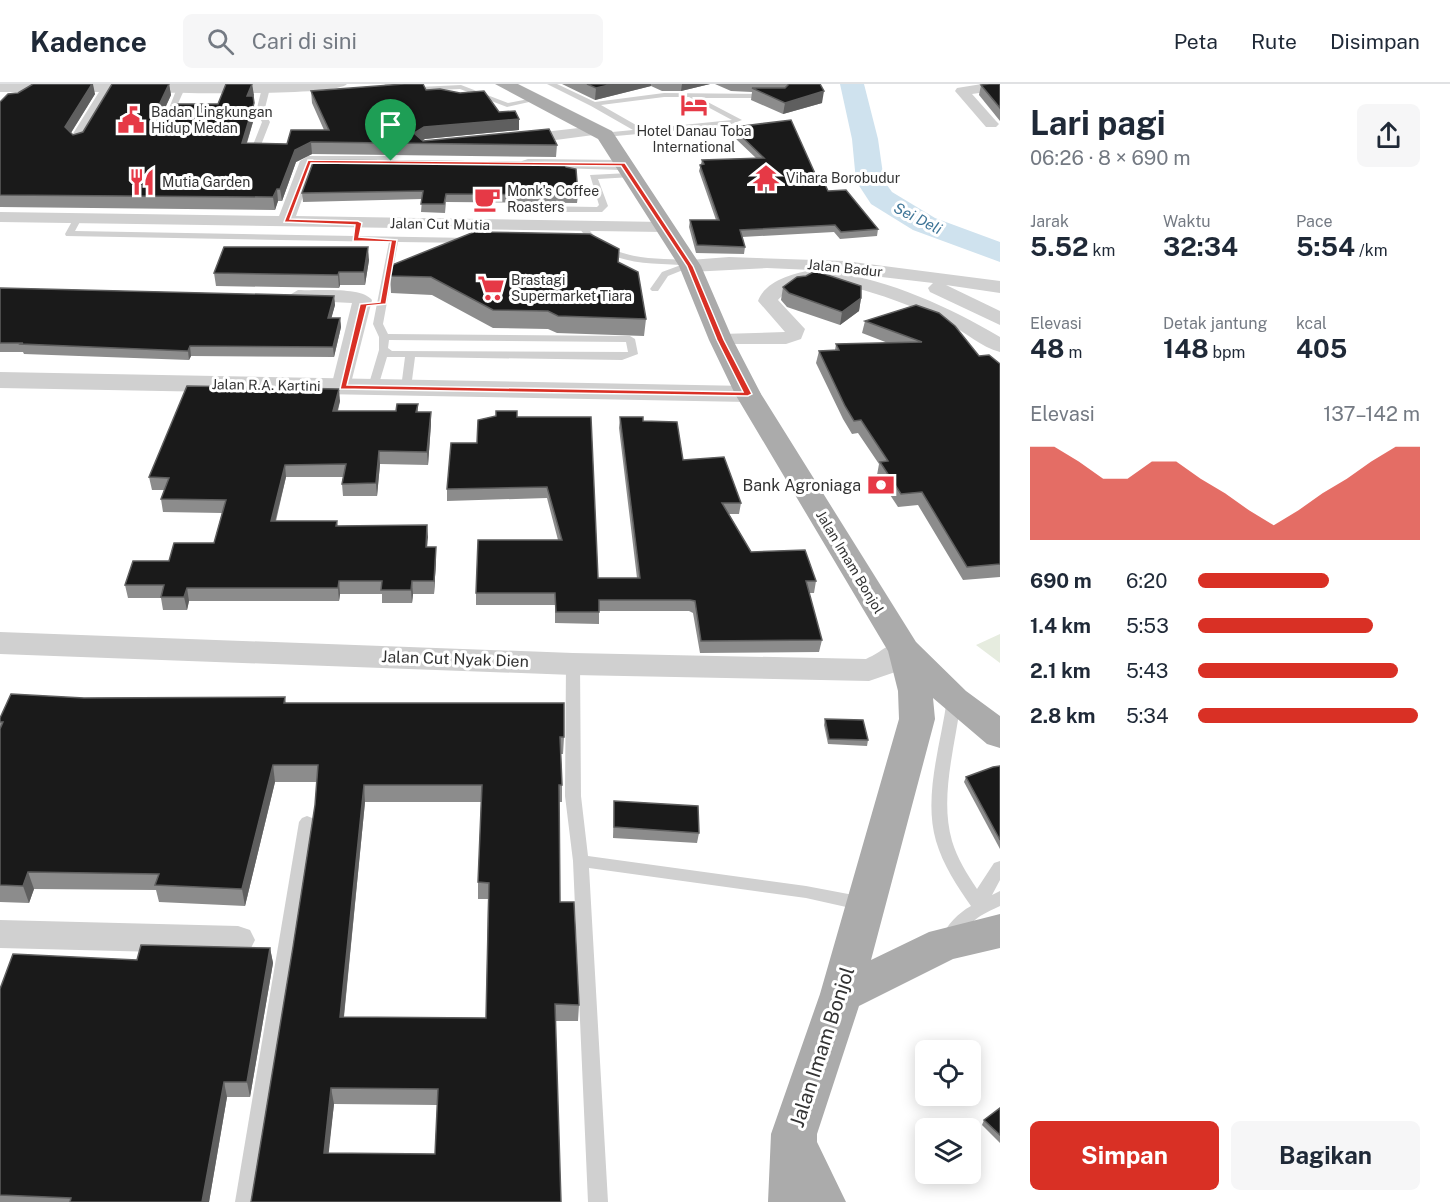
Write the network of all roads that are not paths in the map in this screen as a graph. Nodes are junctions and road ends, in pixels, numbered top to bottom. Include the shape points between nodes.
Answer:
1 (340, 84) edge
2 (388, 84) edge
3 (504, 84) edge
4 (551, 84) edge
5 (296, 86) edge
6 (1000, 86) edge
7 (0, 88) edge
8 (108, 88) junction
9 (181, 88) junction
10 (266, 88) junction
11 (20, 90) edge
12 (690, 94) junction
13 (782, 96) edge
14 (534, 100) junction
15 (594, 104) junction
16 (991, 124) dead end
17 (163, 127) edge
18 (642, 132) junction
19 (600, 133) junction
20 (77, 140) edge
21 (502, 141) edge
22 (257, 145) edge
23 (399, 162) edge
24 (517, 164) edge
25 (626, 170) junction
26 (534, 209) edge
27 (0, 217) edge
28 (78, 218) junction
29 (133, 218) junction
30 (286, 220) junction
31 (321, 222) junction
32 (582, 226) junction
33 (663, 227) junction
34 (357, 231) junction
35 (124, 235) junction
36 (313, 239) junction
37 (394, 240) junction
38 (478, 241) edge
39 (689, 265) junction
40 (885, 272) junction
41 (1000, 287) edge
42 (655, 289) dead end
43 (284, 296) edge
44 (373, 304) junction
45 (999, 316) edge
46 (384, 337) junction
47 (721, 340) junction
48 (1000, 346) edge
49 (384, 350) junction
50 (410, 355) junction
51 (0, 380) edge
52 (342, 387) junction
53 (373, 387) junction
54 (406, 388) junction
55 (748, 394) junction
56 (0, 643) edge
57 (904, 650) junction
58 (573, 664) junction
59 (954, 699) junction
60 (1000, 735) edge
61 (307, 822) dead end
62 (581, 861) junction
63 (1000, 867) edge
64 (1000, 898) edge
65 (864, 904) junction
66 (990, 919) edge
67 (0, 934) edge
68 (238, 940) dead end
69 (841, 994) junction
70 (794, 1134) junction
71 (245, 1202) edge
72 (598, 1202) edge
73 (772, 1202) edge
74 (792, 1202) edge
75 (822, 1202) edge

1 - 5 street
2 - 14 lane via 396,90 465,88 507,105
3 - 14 main road
4 - 15 lane
5 - 10 street
6 - 16 street via 962,91
7 - 11 street
8 - 9 street
8 - 11 street
8 - 20 street
9 - 10 street
9 - 17 lane
10 - 22 lane via 260,112 266,122
12 - 13 lane
12 - 15 lane
12 - 18 lane via 738,120
14 - 19 main road
15 - 18 lane
18 - 19 lane
19 - 21 street
19 - 25 main road, Jalan Imam Bonjol
23 - 30 street via 308,161
24 - 25 street
25 - 26 lane via 593,177 604,206 599,210
25 - 33 main road, Jalan Imam Bonjol
27 - 28 street, Jalan Cut Mutia
28 - 29 street, Jalan Cut Mutia
28 - 35 lane via 69,234
29 - 30 street, Jalan Cut Mutia
29 - 35 lane
30 - 31 street, Jalan Cut Mutia
31 - 34 street, Jalan Cut Mutia
31 - 36 lane
32 - 33 street, Jalan Cut Mutia
32 - 34 street, Jalan Cut Mutia
32 - 39 lane via 587,237 616,254
33 - 39 main road, Jalan Imam Bonjol
34 - 36 lane
34 - 37 lane
35 - 36 lane
37 - 38 lane
37 - 44 lane
39 - 40 street, Jalan Badur via 782,262
39 - 42 lane via 664,274
39 - 47 main road, Jalan Imam Bonjol
40 - 41 street, Jalan Badur
40 - 45 street via 946,291
43 - 44 street via 355,297
44 - 46 lane
44 - 52 street
46 - 49 lane
46 - 50 lane via 630,339 633,354
47 - 48 street via 794,335 795,329 768,301 770,295 798,278 814,275 911,299 954,318
47 - 55 main road, Jalan Imam Bonjol
49 - 50 lane
49 - 53 lane
50 - 54 lane
51 - 52 street, Jalan R.A. Kartini
52 - 53 street, Jalan R.A. Kartini
53 - 54 street, Jalan R.A. Kartini
54 - 55 street, Jalan R.A. Kartini
55 - 57 main road, Jalan Imam Bonjol
56 - 58 street, Jalan Cut Nyak Dien
57 - 58 street, Jalan Cut Nyak Dien via 895,660 869,670
57 - 59 main road, Jalan Imam Bonjol
57 - 65 main road, Jalan Imam Bonjol via 915,691 917,719
58 - 62 lane via 573,796
59 - 60 main road, Jalan Imam Bonjol
59 - 66 lane via 941,828 958,875
61 - 71 lane
62 - 65 lane via 806,892
62 - 72 lane
63 - 66 lane via 986,887
64 - 66 lane
65 - 69 main road, Jalan Imam Bonjol
66 - 69 main road
67 - 68 street
69 - 70 main road, Jalan Imam Bonjol
70 - 73 main road
70 - 74 main road, Jalan Imam Bonjol
70 - 75 main road via 800,1157

